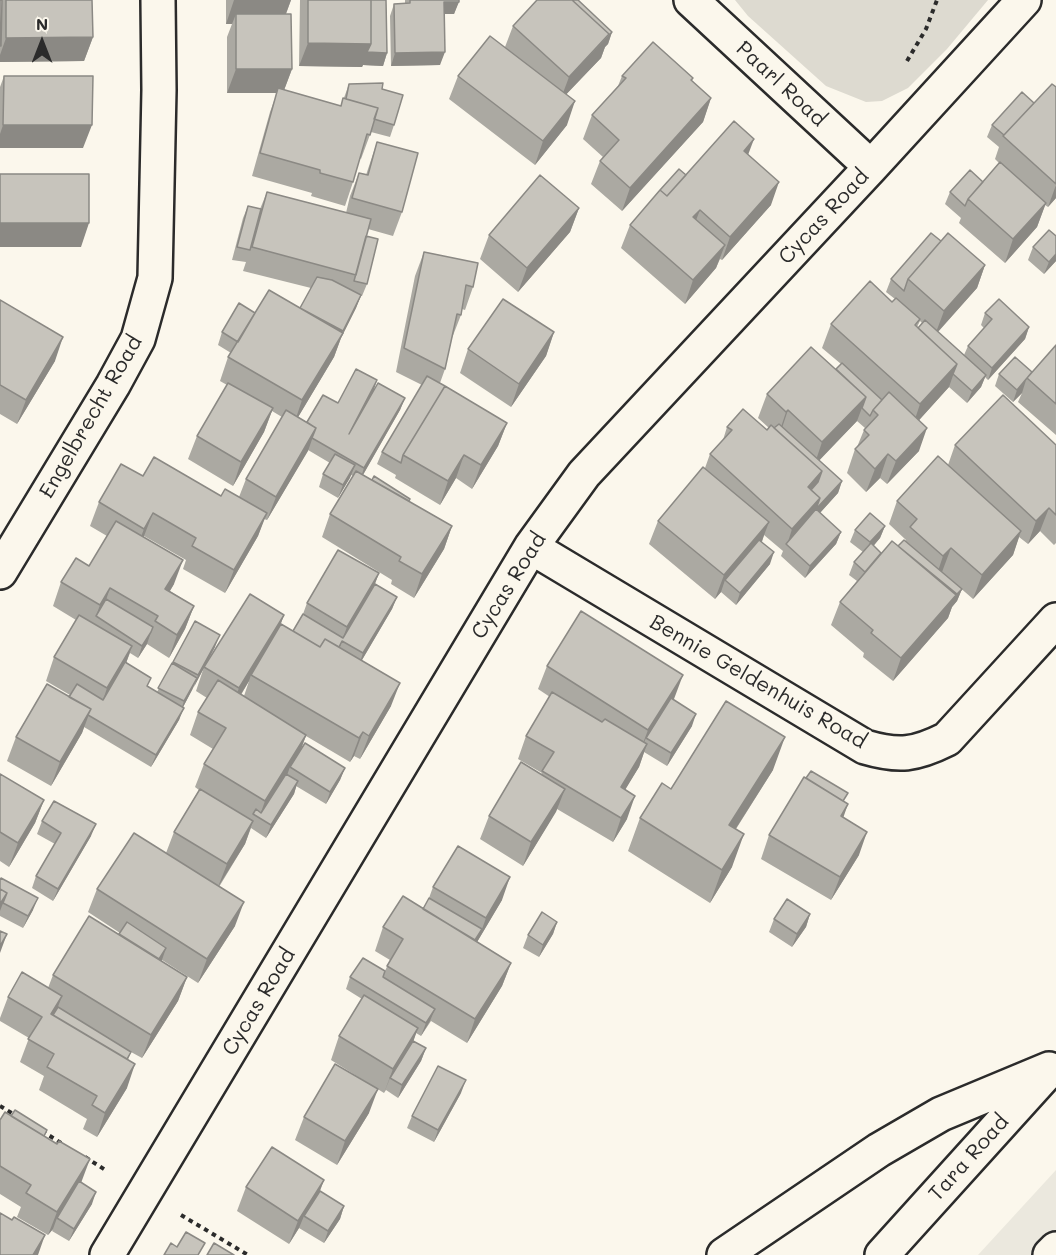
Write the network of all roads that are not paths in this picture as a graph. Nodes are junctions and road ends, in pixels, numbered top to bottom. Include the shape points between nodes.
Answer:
1 (158, 0) edge
2 (691, 0) edge
3 (1024, 0) edge
4 (871, 167) junction
5 (531, 547) junction
6 (0, 572) edge
7 (1056, 620) edge
8 (1053, 1066) edge
9 (1056, 1249) edge
10 (107, 1255) edge
11 (724, 1255) edge
12 (882, 1255) edge
13 (1050, 1255) edge

1 - 6 street, Engelbrecht Road via 155,278 144,319 138,339 113,385
2 - 4 street, Paarl Road
3 - 4 street, Cycas Road
4 - 5 street, Cycas Road via 584,474
5 - 7 street, Bennie Geldenhuis Road via 865,747 887,754 926,750 946,739
5 - 10 street, Cycas Road
8 - 11 street via 941,1114 879,1150
8 - 12 street, Tara Road
9 - 13 street

